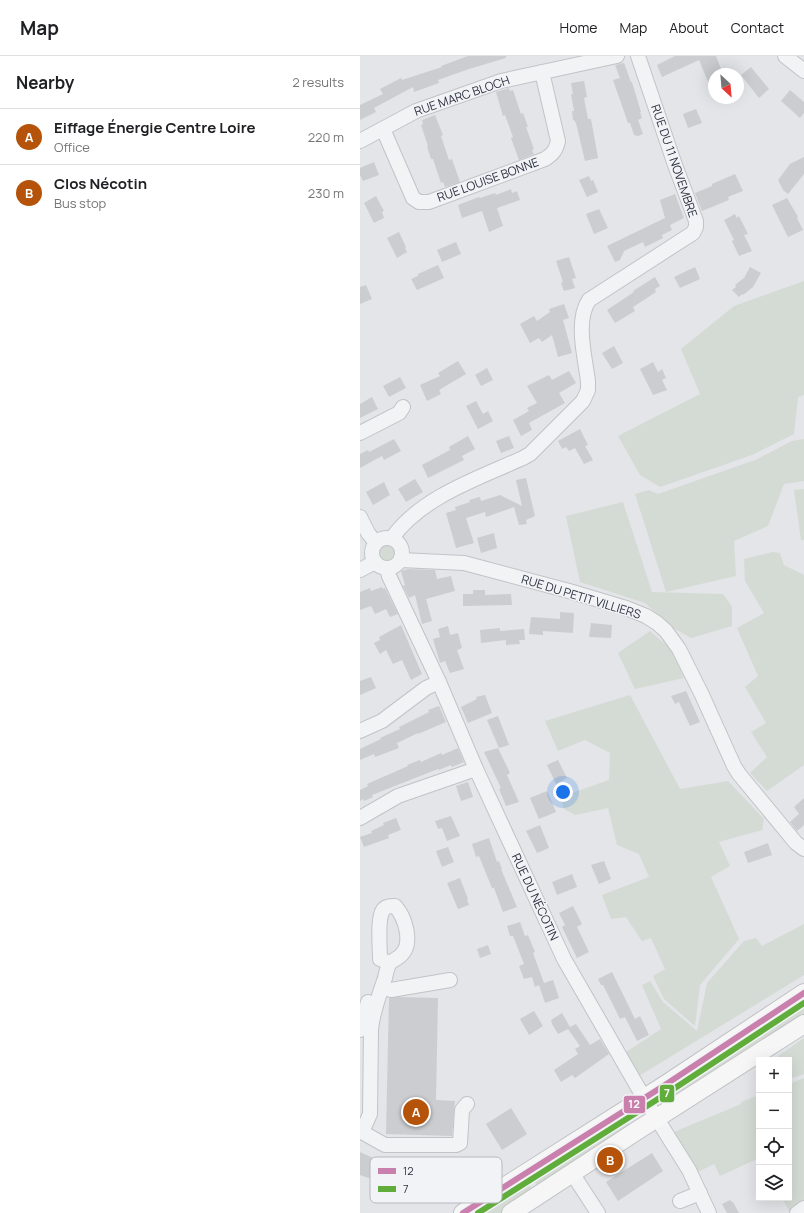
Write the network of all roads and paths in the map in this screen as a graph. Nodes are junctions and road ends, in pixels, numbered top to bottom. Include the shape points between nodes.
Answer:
1 (617, 56) edge
2 (638, 56) edge
3 (785, 56) edge
4 (804, 71) edge
5 (542, 72) junction
6 (383, 129) junction
7 (360, 141) edge
8 (403, 407) dead end
9 (360, 433) edge
10 (360, 517) edge
11 (392, 538) junction
12 (376, 543) junction
13 (401, 560) junction
14 (381, 565) junction
15 (360, 570) edge
16 (439, 682) junction
17 (360, 731) edge
18 (476, 769) junction
19 (360, 818) edge
20 (804, 849) edge
21 (450, 980) dead end
22 (382, 988) junction
23 (804, 993) edge
24 (804, 1024) edge
25 (360, 1030) edge
26 (644, 1098) junction
27 (467, 1104) dead end
28 (657, 1118) junction
29 (361, 1132) edge
30 (572, 1174) junction
31 (502, 1188) edge
32 (700, 1193) junction
33 (680, 1202) dead end
34 (479, 1203) edge
35 (804, 1208) edge
36 (463, 1213) edge
37 (511, 1213) edge
38 (598, 1213) edge
39 (708, 1213) edge
40 (797, 1213) edge

1 - 5 street, RUE MARC BLOCH
2 - 11 street, RUE DU 11 NOVEMBRE via 696,221 693,233 589,300 584,307 581,324 588,390 583,401 530,454 456,488 428,504 402,525
3 - 4 street
5 - 6 street, RUE MARC BLOCH via 501,81 416,111
5 - 6 street, RUE LOUISE BONNE via 558,141 552,155 429,202 420,202 413,198
6 - 7 street, RUE MARC BLOCH
8 - 9 street via 399,413
10 - 12 street
11 - 12 street via 383,538
11 - 13 street via 402,546
12 - 14 street, RUE DU NÉCOTIN via 372,554
13 - 14 street via 395,566
13 - 20 street, RUE DU PETIT VILLIERS via 464,563 626,608 657,623 679,649 739,774
14 - 15 street
14 - 16 street, RUE DU NÉCOTIN via 389,576
16 - 17 street via 426,688 382,721
16 - 18 street, RUE DU NÉCOTIN
18 - 19 street via 398,796
18 - 26 street, RUE DU NÉCOTIN via 564,958
21 - 22 street via 391,990
22 - 25 street via 385,961 379,971
22 - 29 street via 372,1015 370,1114
23 - 26 main road
24 - 28 main road
26 - 28 street, RUE DU NÉCOTIN
26 - 31 main road
27 - 29 street via 462,1110 460,1143 456,1145 385,1145
28 - 30 main road
28 - 32 street, RUE DU NÉCOTIN
30 - 37 main road
30 - 38 street
32 - 33 street
32 - 39 street, RUE DU NÉCOTIN
34 - 36 main road
35 - 40 street

